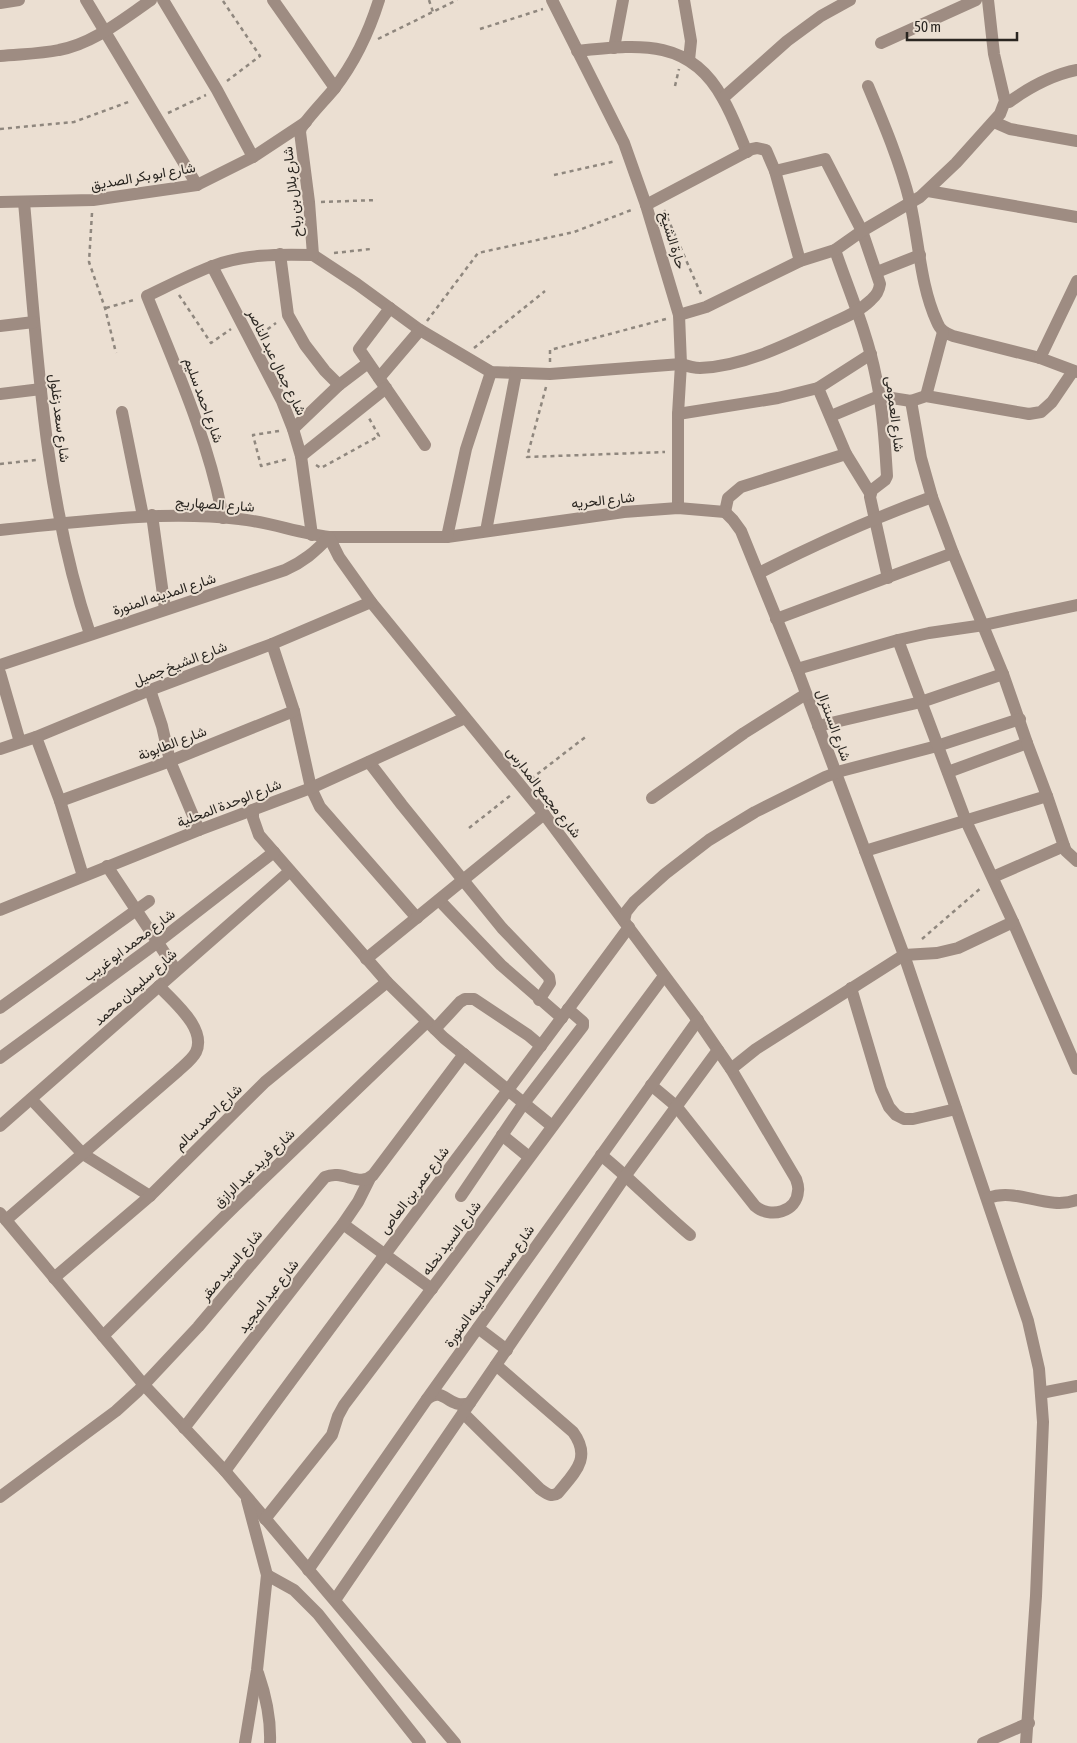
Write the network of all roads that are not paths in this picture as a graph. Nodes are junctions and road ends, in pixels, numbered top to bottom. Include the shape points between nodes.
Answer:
1 (18, 0) edge
2 (86, 0) edge
3 (151, 0) edge
4 (163, 0) edge
5 (272, 0) edge
6 (379, 0) edge
7 (623, 0) edge
8 (684, 0) edge
9 (850, 0) edge
10 (976, 0) edge
11 (988, 0) edge
12 (553, 2) edge
13 (0, 4) edge
14 (105, 31) junction
15 (881, 42) dead end
16 (614, 48) junction
17 (577, 51) junction
18 (0, 56) edge
19 (689, 60) junction
20 (1077, 70) edge
21 (868, 86) dead end
22 (335, 88) junction
23 (723, 98) junction
24 (1005, 101) junction
25 (306, 122) junction
26 (994, 122) junction
27 (1077, 141) edge
28 (747, 152) junction
29 (253, 157) junction
30 (775, 171) junction
31 (197, 185) junction
32 (928, 191) junction
33 (0, 202) edge
34 (24, 202) junction
35 (910, 202) junction
36 (646, 205) junction
37 (1077, 216) edge
38 (862, 231) junction
39 (835, 250) junction
40 (280, 254) junction
41 (313, 255) junction
42 (920, 255) junction
43 (800, 261) junction
44 (212, 266) junction
45 (876, 272) junction
46 (1077, 281) edge
47 (390, 308) junction
48 (856, 312) junction
49 (680, 316) junction
50 (34, 322) junction
51 (0, 326) edge
52 (420, 330) junction
53 (943, 332) junction
54 (870, 354) junction
55 (1040, 358) junction
56 (368, 363) junction
57 (681, 364) junction
58 (491, 372) junction
59 (1075, 372) edge
60 (516, 373) junction
61 (383, 383) junction
62 (339, 385) junction
63 (41, 388) junction
64 (818, 388) junction
65 (0, 394) edge
66 (879, 396) junction
67 (926, 396) junction
68 (911, 400) junction
69 (122, 412) dead end
70 (678, 414) junction
71 (831, 416) junction
72 (293, 429) junction
73 (425, 445) dead end
74 (846, 454) junction
75 (301, 456) junction
76 (870, 493) junction
77 (932, 496) junction
78 (678, 508) junction
79 (724, 512) junction
80 (148, 516) junction
81 (223, 518) junction
82 (875, 518) junction
83 (60, 524) junction
84 (0, 530) edge
85 (486, 531) junction
86 (312, 535) junction
87 (447, 536) junction
88 (329, 537) junction
89 (953, 553) junction
90 (759, 573) junction
91 (888, 578) junction
92 (370, 602) junction
93 (1077, 605) edge
94 (165, 609) junction
95 (776, 619) junction
96 (984, 626) junction
97 (90, 634) junction
98 (898, 640) junction
99 (272, 644) junction
100 (0, 664) edge
101 (797, 669) junction
102 (0, 673) edge
103 (1003, 674) junction
104 (150, 690) junction
105 (806, 694) junction
106 (921, 702) junction
107 (294, 711) junction
108 (465, 718) junction
109 (1020, 719) junction
110 (818, 726) junction
111 (36, 737) junction
112 (20, 742) junction
113 (1027, 743) junction
114 (937, 746) junction
115 (0, 749) edge
116 (170, 761) junction
117 (369, 762) junction
118 (948, 772) junction
119 (836, 773) junction
120 (311, 788) junction
121 (1047, 796) junction
122 (652, 798) dead end
123 (60, 800) junction
124 (253, 810) junction
125 (544, 814) junction
126 (966, 821) junction
127 (199, 830) junction
128 (1064, 846) junction
129 (865, 851) junction
130 (274, 852) junction
131 (1077, 861) edge
132 (106, 866) junction
133 (290, 871) junction
134 (83, 876) junction
135 (993, 877) junction
136 (463, 880) junction
137 (440, 900) junction
138 (149, 902) dead end
139 (0, 910) edge
140 (136, 911) junction
141 (417, 918) junction
142 (1014, 922) junction
143 (626, 924) junction
144 (158, 942) junction
145 (904, 955) junction
146 (366, 959) junction
147 (176, 970) junction
148 (664, 976) junction
149 (387, 982) junction
150 (159, 986) junction
151 (851, 988) junction
152 (540, 1000) junction
153 (0, 1008) edge
154 (565, 1014) junction
155 (698, 1020) junction
156 (431, 1026) junction
157 (541, 1046) junction
158 (718, 1050) junction
159 (464, 1054) junction
160 (0, 1058) edge
161 (731, 1069) junction
162 (1077, 1069) edge
163 (651, 1085) junction
164 (509, 1090) junction
165 (31, 1099) junction
166 (524, 1103) junction
167 (676, 1106) junction
168 (956, 1109) junction
169 (0, 1126) edge
170 (552, 1126) junction
171 (502, 1135) junction
172 (83, 1154) junction
173 (601, 1155) junction
174 (529, 1157) junction
175 (626, 1175) junction
176 (370, 1178) junction
177 (150, 1196) junction
178 (461, 1196) dead end
179 (988, 1198) junction
180 (1077, 1200) edge
181 (3, 1217) edge
182 (343, 1224) junction
183 (690, 1235) dead end
184 (384, 1253) junction
185 (54, 1278) junction
186 (432, 1288) junction
187 (478, 1328) junction
188 (103, 1336) junction
189 (507, 1350) junction
190 (496, 1364) junction
191 (144, 1385) junction
192 (1077, 1386) edge
193 (1041, 1393) junction
194 (427, 1399) junction
195 (466, 1408) junction
196 (184, 1428) junction
197 (225, 1471) junction
198 (0, 1497) edge
199 (246, 1497) junction
200 (265, 1519) junction
201 (308, 1570) junction
202 (267, 1575) junction
203 (335, 1600) junction
204 (257, 1670) junction
205 (1029, 1723) junction
206 (244, 1743) edge
207 (270, 1743) edge
208 (420, 1743) edge
209 (455, 1743) edge
210 (983, 1743) edge
211 (1026, 1743) edge

1 - 13 street
2 - 14 street
3 - 14 street
4 - 29 street
5 - 22 street
6 - 22 street, شارع بلال بن رباح via 368,34
7 - 16 street
8 - 19 street via 691,41
9 - 23 street via 787,41
10 - 15 street
11 - 24 street via 994,54
12 - 17 street, حارة الشيخ
14 - 18 street via 85,42 59,50
14 - 31 street
16 - 17 street
16 - 19 street via 657,48
17 - 36 street, حارة الشيخ via 624,143
19 - 23 street via 703,71
20 - 24 street via 1041,82 1009,102
21 - 35 street
22 - 25 street, شارع بلال بن رباح
23 - 28 street
24 - 26 street
25 - 29 street, شارع ابو بكر الصديق
25 - 41 street, شارع بلال بن رباح via 300,132
26 - 27 street via 1010,129
26 - 32 street
28 - 30 street via 757,148 766,150
28 - 36 street
29 - 31 street, شارع ابو بكر الصديق
30 - 38 street via 825,159
30 - 43 street
31 - 34 street, شارع ابو بكر الصديق via 93,200
32 - 35 street
32 - 37 street
33 - 34 street, شارع ابو بكر الصديق
34 - 50 street, شارع سعد زغلول
35 - 38 street
35 - 42 street
36 - 49 street, حارة الشيخ
38 - 39 street
38 - 45 street
39 - 43 street
39 - 48 street, شارع العمومى
40 - 41 street
40 - 44 street
40 - 62 street via 288,315 305,345
41 - 47 street
42 - 45 street
42 - 53 street via 932,308
43 - 49 street via 706,307
44 - 72 street, شارع جمال عبد الناصر via 282,401
44 - 81 street, شارع احمد سليم via 147,296 189,399 218,488
45 - 48 street via 880,284 878,292
46 - 55 street
47 - 52 street
47 - 56 street via 359,348
48 - 54 street, شارع العمومى
48 - 57 street via 797,340 744,359 699,368
49 - 57 street, حارة الشيخ
50 - 51 street
50 - 63 street, شارع سعد زغلول
52 - 58 street
52 - 61 street
53 - 55 street
53 - 67 street
54 - 64 street
54 - 66 street, شارع العمومى
55 - 59 street
56 - 61 street
56 - 62 street
57 - 60 street via 550,374
57 - 70 street, حارة الشيخ
58 - 60 street
58 - 87 street via 466,449
59 - 67 street via 1052,402 1041,412 1029,414
60 - 85 street
61 - 73 street
61 - 75 street via 363,407
62 - 72 street
63 - 65 street
63 - 83 street, شارع سعد زغلول
64 - 70 street via 778,398
64 - 71 street
66 - 68 street
66 - 71 street
66 - 76 street, شارع العمومى via 887,476
67 - 68 street
68 - 77 street via 921,458
69 - 80 street
70 - 78 street, حارة الشيخ
71 - 74 street
72 - 75 street, شارع جمال عبد الناصر
74 - 76 street
74 - 79 street via 741,486 728,498
75 - 86 street, شارع جمال عبد الناصر
76 - 82 street
77 - 82 street
77 - 89 street
78 - 79 street, شارع الحريه
78 - 85 street, شارع الحريه
79 - 90 street, شارع السنترال via 741,531
80 - 81 street, شارع الصهاريج
80 - 83 street, شارع الصهاريج
80 - 94 street
81 - 86 street, شارع الصهاريج
82 - 90 street
82 - 91 street
83 - 84 street, شارع الصهاريج
83 - 97 street, شارع سعد زغلول
85 - 87 street, شارع الصهاريج
86 - 88 street, شارع الصهاريج
87 - 88 street, شارع الصهاريج
88 - 92 street, شارع مجمع المدارس
88 - 94 street, شارع المدينه المنورة via 297,565
89 - 91 street
89 - 96 street
90 - 95 street, شارع السنترال
91 - 95 street
92 - 99 street, شارع الشيخ جميل
92 - 108 street, شارع مجمع المدارس
93 - 96 street
94 - 97 street, شارع المدينه المنورة
95 - 101 street, شارع السنترال
96 - 98 street
96 - 103 street
97 - 100 street, شارع المدينه المنورة
98 - 101 street
98 - 106 street
99 - 104 street, شارع الشيخ جميل
99 - 107 street
101 - 105 street, شارع السنترال
102 - 112 street
103 - 106 street
103 - 109 street
104 - 111 street, شارع الشيخ جميل
104 - 116 street
105 - 110 street, شارع السنترال
105 - 122 street
106 - 110 street
106 - 114 street
107 - 116 street, شارع الطابونة
107 - 120 street
108 - 117 street, شارع الوحدة المحلية
108 - 125 street, شارع مجمع المدارس
109 - 113 street
109 - 114 street, شارع عمر بن العاص
110 - 119 street, شارع السنترال
111 - 112 street, شارع الشيخ جميل
111 - 123 street
112 - 115 street, شارع الشيخ جميل
113 - 118 street
113 - 121 street
114 - 118 street
114 - 119 street, شارع عمر بن العاص
116 - 123 street, شارع الطابونة
116 - 127 street
117 - 120 street, شارع الوحدة المحلية
117 - 136 street
118 - 126 street
119 - 129 street, شارع السنترال
119 - 143 street, شارع عمر بن العاص via 755,812 681,860 626,912
120 - 124 street, شارع الوحدة المحلية
120 - 141 street via 320,807
121 - 126 street
121 - 128 street
123 - 134 street
124 - 127 street, شارع الوحدة المحلية
124 - 130 street via 259,835
125 - 136 street
125 - 143 street, شارع مجمع المدارس
126 - 129 street
126 - 135 street
127 - 132 street, شارع الوحدة المحلية
128 - 131 street
128 - 135 street
129 - 145 street, شارع السنترال
130 - 133 street
130 - 144 street, شارع محمد ابو غريب
132 - 134 street, شارع الوحدة المحلية
132 - 140 street
133 - 146 street
133 - 147 street, شارع سليمان محمد
134 - 139 street, شارع الوحدة المحلية
135 - 142 street
136 - 137 street
136 - 152 street via 502,928 550,977
137 - 141 street
137 - 152 street via 494,958
138 - 140 street
140 - 144 street
140 - 153 street
141 - 146 street
142 - 145 street via 958,948
142 - 162 street
143 - 148 street, شارع مجمع المدارس
143 - 154 street, شارع عمر بن العاص
144 - 147 street
144 - 160 street, شارع محمد ابو غريب
145 - 151 street
145 - 168 street, شارع السنترال
146 - 149 street
147 - 150 street, شارع سليمان محمد
148 - 155 street, شارع مجمع المدارس
148 - 170 street, شارع السيد نحله
149 - 156 street
149 - 177 street, شارع احمد سالم via 265,1082
150 - 165 street, شارع سليمان محمد
150 - 172 street via 195,1028 199,1042 195,1053
151 - 161 street via 756,1049
151 - 168 street via 889,1107 896,1115 913,1120
152 - 154 street
154 - 157 street, شارع عمر بن العاص
154 - 166 street via 580,1019 583,1026
155 - 158 street, شارع مجمع المدارس
155 - 163 street, شارع مسجد المدينه المنورة
156 - 157 street, شارع فريد عبد الرازق via 460,1002 474,999
156 - 159 street
156 - 188 street, شارع فريد عبد الرازق via 235,1206
157 - 164 street, شارع عمر بن العاص
158 - 161 street, شارع مجمع المدارس
158 - 167 street
159 - 164 street
159 - 176 street
161 - 167 street, شارع مجمع المدارس via 796,1179 799,1190 789,1207 777,1214 760,1211
163 - 167 street, شارع مجمع المدارس
163 - 173 street, شارع مسجد المدينه المنورة
164 - 166 street
164 - 184 street, شارع عمر بن العاص
165 - 169 street, شارع سليمان محمد
165 - 172 street
166 - 170 street
166 - 171 street
167 - 175 street
168 - 179 street, شارع السنترال
170 - 174 street, شارع السيد نحله
171 - 174 street
171 - 178 street
172 - 177 street
172 - 181 street
173 - 175 street
173 - 187 street, شارع مسجد المدينه المنورة
174 - 186 street, شارع السيد نحله
175 - 183 street
175 - 189 street
176 - 182 street, شارع عبد المجيد
176 - 191 street, شارع السيد صقر via 361,1180 338,1174 325,1177 198,1327
177 - 185 street, شارع احمد سالم
179 - 180 street via 1003,1195 1064,1204
179 - 193 street, شارع السنترال via 1028,1321
181 - 185 street
182 - 184 street
182 - 196 street, شارع عبد المجيد
184 - 186 street
184 - 197 street, شارع عمر بن العاص
185 - 188 street
186 - 200 street, شارع السيد نحله via 344,1405 332,1435
187 - 189 street
187 - 194 street, شارع مسجد المدينه المنورة
188 - 191 street
189 - 190 street
190 - 195 street
190 - 195 street via 573,1432 582,1451 577,1471 558,1493 549,1495
191 - 196 street
191 - 198 street, شارع السيد صقر via 116,1411
192 - 193 street
193 - 205 street, شارع السنترال via 1043,1422
194 - 195 street via 441,1394
194 - 201 street, شارع مسجد المدينه المنورة
195 - 203 street
196 - 197 street
197 - 199 street
199 - 200 street
199 - 202 street
200 - 201 street
201 - 203 street
202 - 204 street
202 - 208 street via 294,1590 318,1614
203 - 209 street
204 - 206 street
204 - 207 street via 266,1697
205 - 210 street
205 - 211 street, شارع السنترال

